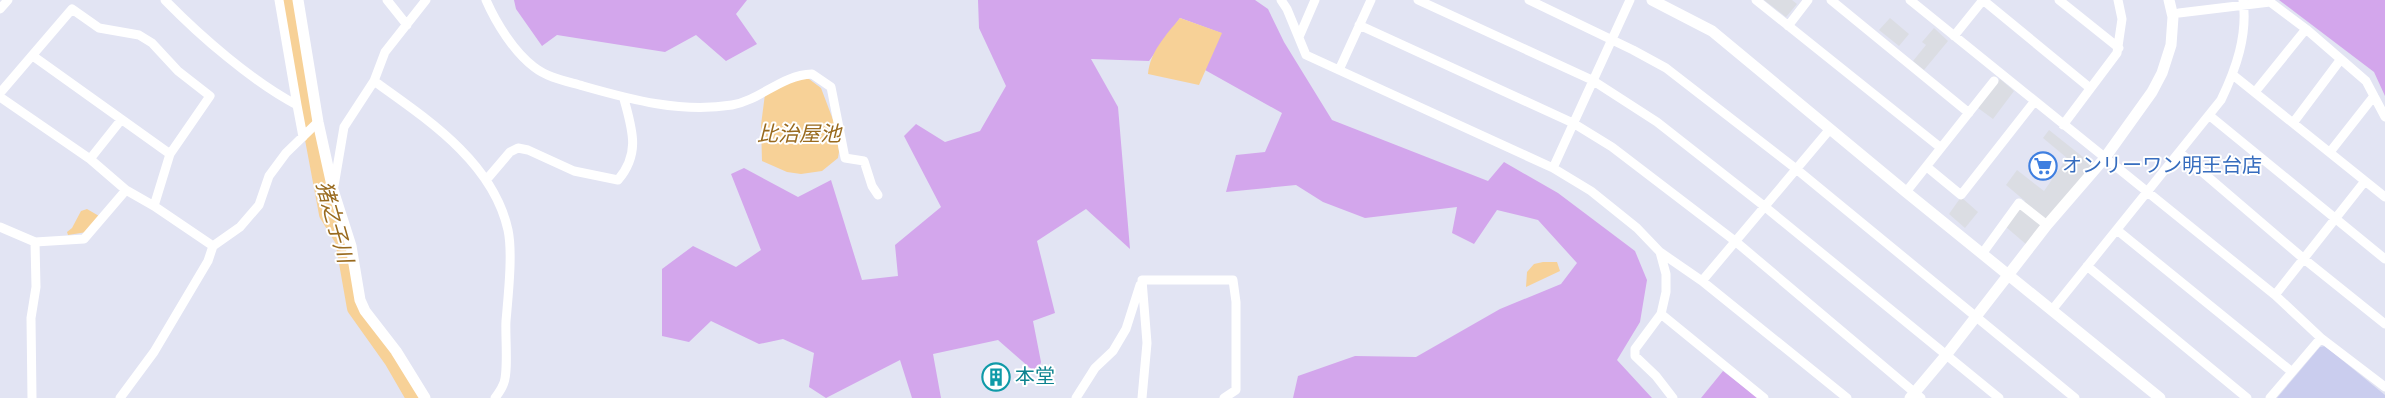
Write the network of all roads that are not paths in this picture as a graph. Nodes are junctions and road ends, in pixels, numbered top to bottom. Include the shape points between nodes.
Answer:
1 (8, 0) edge
2 (165, 0) edge
3 (279, 0) edge
4 (298, 0) edge
5 (387, 0) edge
6 (426, 0) edge
7 (486, 0) edge
8 (1280, 0) edge
9 (1316, 0) edge
10 (1371, 0) edge
11 (1418, 0) edge
12 (1529, 0) edge
13 (1630, 0) edge
14 (1652, 0) edge
15 (1756, 0) edge
16 (1808, 0) edge
17 (1831, 0) edge
18 (1910, 0) edge
19 (1983, 0) edge
20 (2059, 0) edge
21 (2118, 0) edge
22 (2169, 0) edge
23 (2244, 2) edge
24 (72, 4) edge
25 (0, 9) edge
26 (2179, 13) dead end
27 (407, 25) junction
28 (1359, 25) junction
29 (1788, 26) junction
30 (2306, 29) junction
31 (1954, 36) junction
32 (1299, 38) junction
33 (1613, 40) junction
34 (2119, 48) junction
35 (34, 56) junction
36 (2341, 59) junction
37 (1339, 70) junction
38 (2233, 75) junction
39 (1592, 80) junction
40 (374, 81) junction
41 (1994, 81) dead end
42 (2090, 88) junction
43 (2255, 92) junction
44 (0, 95) edge
45 (2374, 96) junction
46 (624, 99) junction
47 (2034, 102) junction
48 (297, 105) junction
49 (1969, 113) junction
50 (2210, 116) junction
51 (2385, 117) edge
52 (121, 120) junction
53 (317, 123) junction
54 (1573, 123) junction
55 (2293, 123) junction
56 (2063, 125) junction
57 (1830, 129) junction
58 (304, 136) junction
59 (1941, 148) junction
60 (2330, 152) junction
61 (2180, 153) junction
62 (170, 154) junction
63 (90, 159) junction
64 (2104, 159) junction
65 (1927, 167) junction
66 (1553, 168) junction
67 (1795, 168) junction
68 (487, 179) junction
69 (2365, 181) junction
70 (126, 190) junction
71 (333, 190) junction
72 (1906, 192) junction
73 (2148, 192) junction
74 (878, 195) dead end
75 (2385, 197) edge
76 (154, 206) junction
77 (1764, 206) junction
78 (2334, 220) junction
79 (2047, 225) junction
80 (0, 227) edge
81 (2117, 230) junction
82 (1734, 241) junction
83 (35, 242) junction
84 (213, 246) junction
85 (1660, 252) junction
86 (1982, 254) junction
87 (2304, 259) junction
88 (2385, 259) edge
89 (2087, 266) junction
90 (2008, 274) junction
91 (1142, 280) junction
92 (1702, 281) junction
93 (2275, 295) junction
94 (2052, 310) junction
95 (1661, 314) junction
96 (1976, 318) junction
97 (2385, 324) edge
98 (2321, 338) junction
99 (1947, 354) junction
100 (2292, 372) junction
101 (2385, 387) edge
102 (1915, 396) edge
103 (32, 398) edge
104 (120, 398) edge
105 (425, 398) edge
106 (495, 398) edge
107 (1076, 398) edge
108 (1142, 398) edge
109 (1224, 398) edge
110 (1673, 398) edge
111 (1764, 398) edge
112 (1846, 398) edge
113 (1999, 398) edge
114 (2075, 398) edge
115 (2160, 398) edge
116 (2247, 398) edge
117 (2270, 398) edge

1 - 25 street
2 - 48 street via 230,58
3 - 48 street
4 - 53 street
5 - 27 street
6 - 27 street
7 - 46 street via 518,52 533,67 548,76
8 - 32 street
9 - 32 street
10 - 28 street
11 - 39 street
12 - 33 street
13 - 33 street
14 - 57 street via 1712,31
15 - 29 street
16 - 29 street
17 - 49 street
18 - 31 street
19 - 31 street
19 - 42 street
20 - 34 street
21 - 34 street via 2122,20
22 - 64 street via 2173,17 2171,45 2162,73
23 - 26 street
23 - 30 street via 2270,2
23 - 38 street via 2243,34
24 - 35 street
24 - 62 street via 99,28 139,34 210,96
27 - 40 street via 384,52
28 - 37 street
28 - 54 street
29 - 59 street
30 - 36 street
30 - 43 street
31 - 47 street
32 - 37 street via 1306,55
33 - 39 street
33 - 67 street via 1666,68
34 - 42 street
35 - 44 street
35 - 52 street
36 - 45 street via 2366,81
36 - 55 street
37 - 66 street
38 - 43 street
38 - 50 street
39 - 54 street
39 - 77 street via 1656,122
40 - 68 street via 450,139
40 - 71 street via 344,127
41 - 49 street
42 - 56 street
43 - 55 street
44 - 63 street
45 - 51 street
45 - 60 street
46 - 68 street via 634,138 626,170 618,180 574,171 518,148 510,152
46 - 74 street via 688,108 732,105 794,76 812,74 831,87 845,158 864,161
47 - 56 street
47 - 65 street via 1961,195
48 - 58 street
49 - 59 street
50 - 61 street
50 - 78 street
52 - 62 street
52 - 63 street
53 - 58 street
53 - 71 street
54 - 66 street
54 - 82 street via 1612,147
55 - 60 street
56 - 64 street
57 - 67 street
57 - 72 street
58 - 84 street via 286,153 270,176 259,204 247,220
59 - 65 street
60 - 69 street
61 - 73 street
61 - 87 street
62 - 76 street
63 - 70 street
64 - 73 street
64 - 79 street
65 - 72 street
66 - 85 street via 1591,191 1637,228
67 - 77 street
67 - 96 street
68 - 106 street via 508,231 506,369 504,384
69 - 75 street
69 - 78 street
70 - 76 street
70 - 83 street via 84,239
71 - 105 street via 351,246 360,300
72 - 86 street
73 - 81 street
73 - 93 street
76 - 84 street
77 - 82 street
77 - 99 street
78 - 87 street
78 - 88 street
79 - 86 street via 2020,203
79 - 90 street
80 - 83 street
81 - 89 street
81 - 100 street
82 - 92 street
82 - 102 street
83 - 103 street via 36,286 31,318
84 - 104 street via 154,352
85 - 92 street
85 - 95 street via 1666,274
86 - 90 street
87 - 93 street
87 - 97 street
89 - 94 street
89 - 116 street
90 - 94 street
90 - 96 street
91 - 107 street via 1126,329
91 - 108 street via 1147,343
91 - 109 street via 1233,280 1236,390
92 - 112 street
93 - 98 street
94 - 115 street
95 - 110 street via 1635,349 1635,356
95 - 111 street
96 - 99 street
96 - 114 street
98 - 100 street
98 - 101 street
99 - 102 street
99 - 113 street
100 - 117 street

